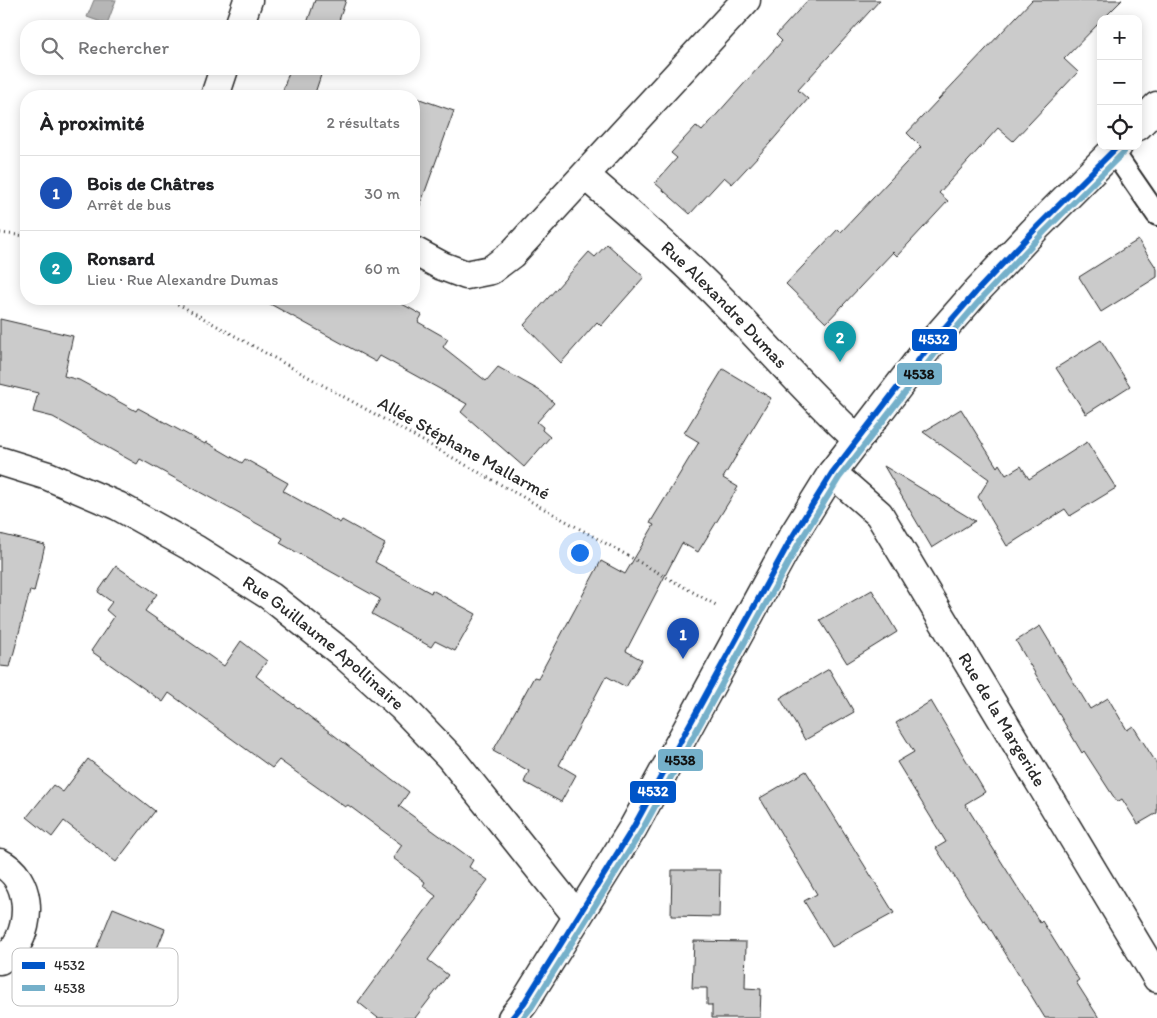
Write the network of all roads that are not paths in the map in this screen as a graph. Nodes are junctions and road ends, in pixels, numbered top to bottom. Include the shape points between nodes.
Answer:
1 (248, 0) edge
2 (746, 0) edge
3 (241, 20) edge
4 (222, 75) edge
5 (217, 90) edge
6 (1157, 106) edge
7 (1142, 122) edge
8 (1115, 150) edge
9 (1117, 150) edge
10 (586, 176) junction
11 (1157, 214) edge
12 (420, 254) edge
13 (857, 439) junction
14 (0, 461) edge
15 (832, 473) junction
16 (0, 863) edge
17 (577, 916) junction
18 (15, 948) edge
19 (12, 951) edge
20 (0, 960) edge
21 (1157, 978) edge
22 (512, 1018) edge

1 - 3 street
2 - 10 street
4 - 5 street
6 - 7 street
8 - 13 street via 976,292
9 - 11 lane
10 - 12 street via 512,254 491,270 466,276
10 - 13 street, Rue Alexandre Dumas via 726,304
13 - 15 street
14 - 17 street, Rue Guillaume Apollinaire via 48,476 118,506 270,596 402,707 450,757
15 - 17 street via 791,539 633,828
15 - 21 street, Rue de la Margeride via 879,514
16 - 18 street via 16,878 24,894 27,914 24,932
17 - 22 street
19 - 20 street

